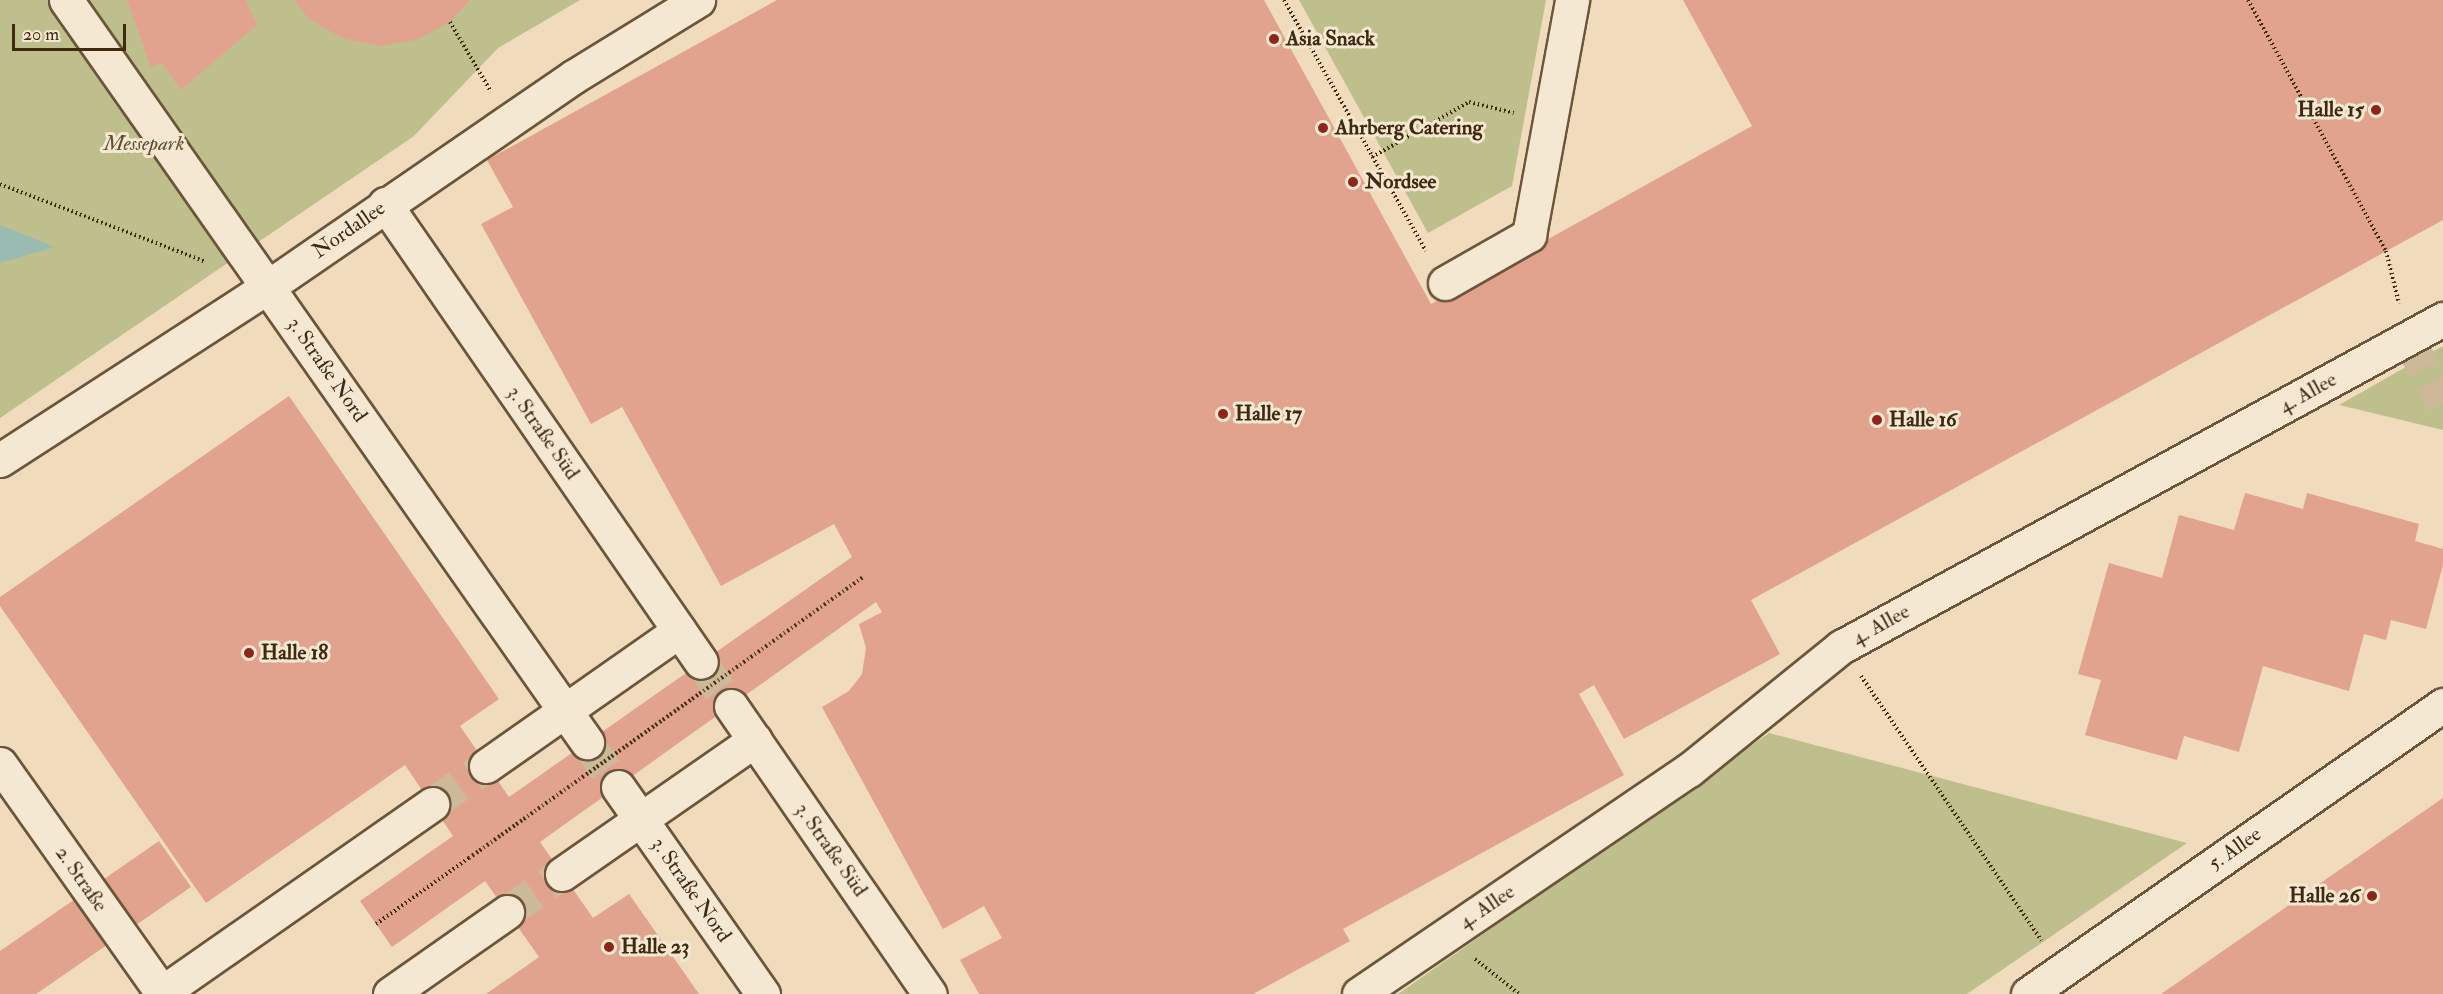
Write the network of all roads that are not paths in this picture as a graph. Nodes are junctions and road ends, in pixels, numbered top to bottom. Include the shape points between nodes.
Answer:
1 (66, 0) edge
2 (648, 0) edge
3 (698, 0) edge
4 (1572, 0) edge
5 (645, 32) junction
6 (385, 204) junction
7 (1445, 283) road end
8 (268, 286) junction
9 (2443, 319) edge
10 (0, 460) edge
11 (679, 631) junction
12 (701, 662) tunnel mouth
13 (2443, 705) edge
14 (731, 706) tunnel mouth
15 (566, 711) junction
16 (755, 740) junction
17 (587, 742) tunnel mouth
18 (0, 764) edge
19 (486, 766) tunnel mouth
20 (618, 787) tunnel mouth
21 (432, 804) tunnel mouth
22 (641, 819) junction
23 (562, 874) tunnel mouth
24 (507, 912) tunnel mouth
25 (162, 994) edge
26 (390, 994) edge
27 (763, 994) edge
28 (930, 994) edge
29 (1359, 994) edge
30 (2028, 994) edge

1 - 8 lane, 3. Straße Nord
2 - 5 lane
3 - 5 lane, Nordallee
4 - 7 lane via 1529,235
5 - 6 lane, Nordallee
6 - 8 lane, Nordallee
6 - 11 lane, 3. Straße Süd
8 - 10 lane, Nordallee
8 - 15 lane, 3. Straße Nord
9 - 29 lane, 4. Allee via 1842,647 1689,770
11 - 12 lane, 3. Straße Süd
11 - 15 lane
13 - 30 lane, 5. Allee
14 - 16 lane, 3. Straße Süd
15 - 17 lane, 3. Straße Nord
15 - 19 lane
16 - 22 lane
16 - 28 lane, 3. Straße Süd
18 - 25 lane, 2. Straße
20 - 22 lane, 3. Straße Nord
21 - 25 lane
22 - 23 lane
22 - 27 lane, 3. Straße Nord
24 - 26 lane

